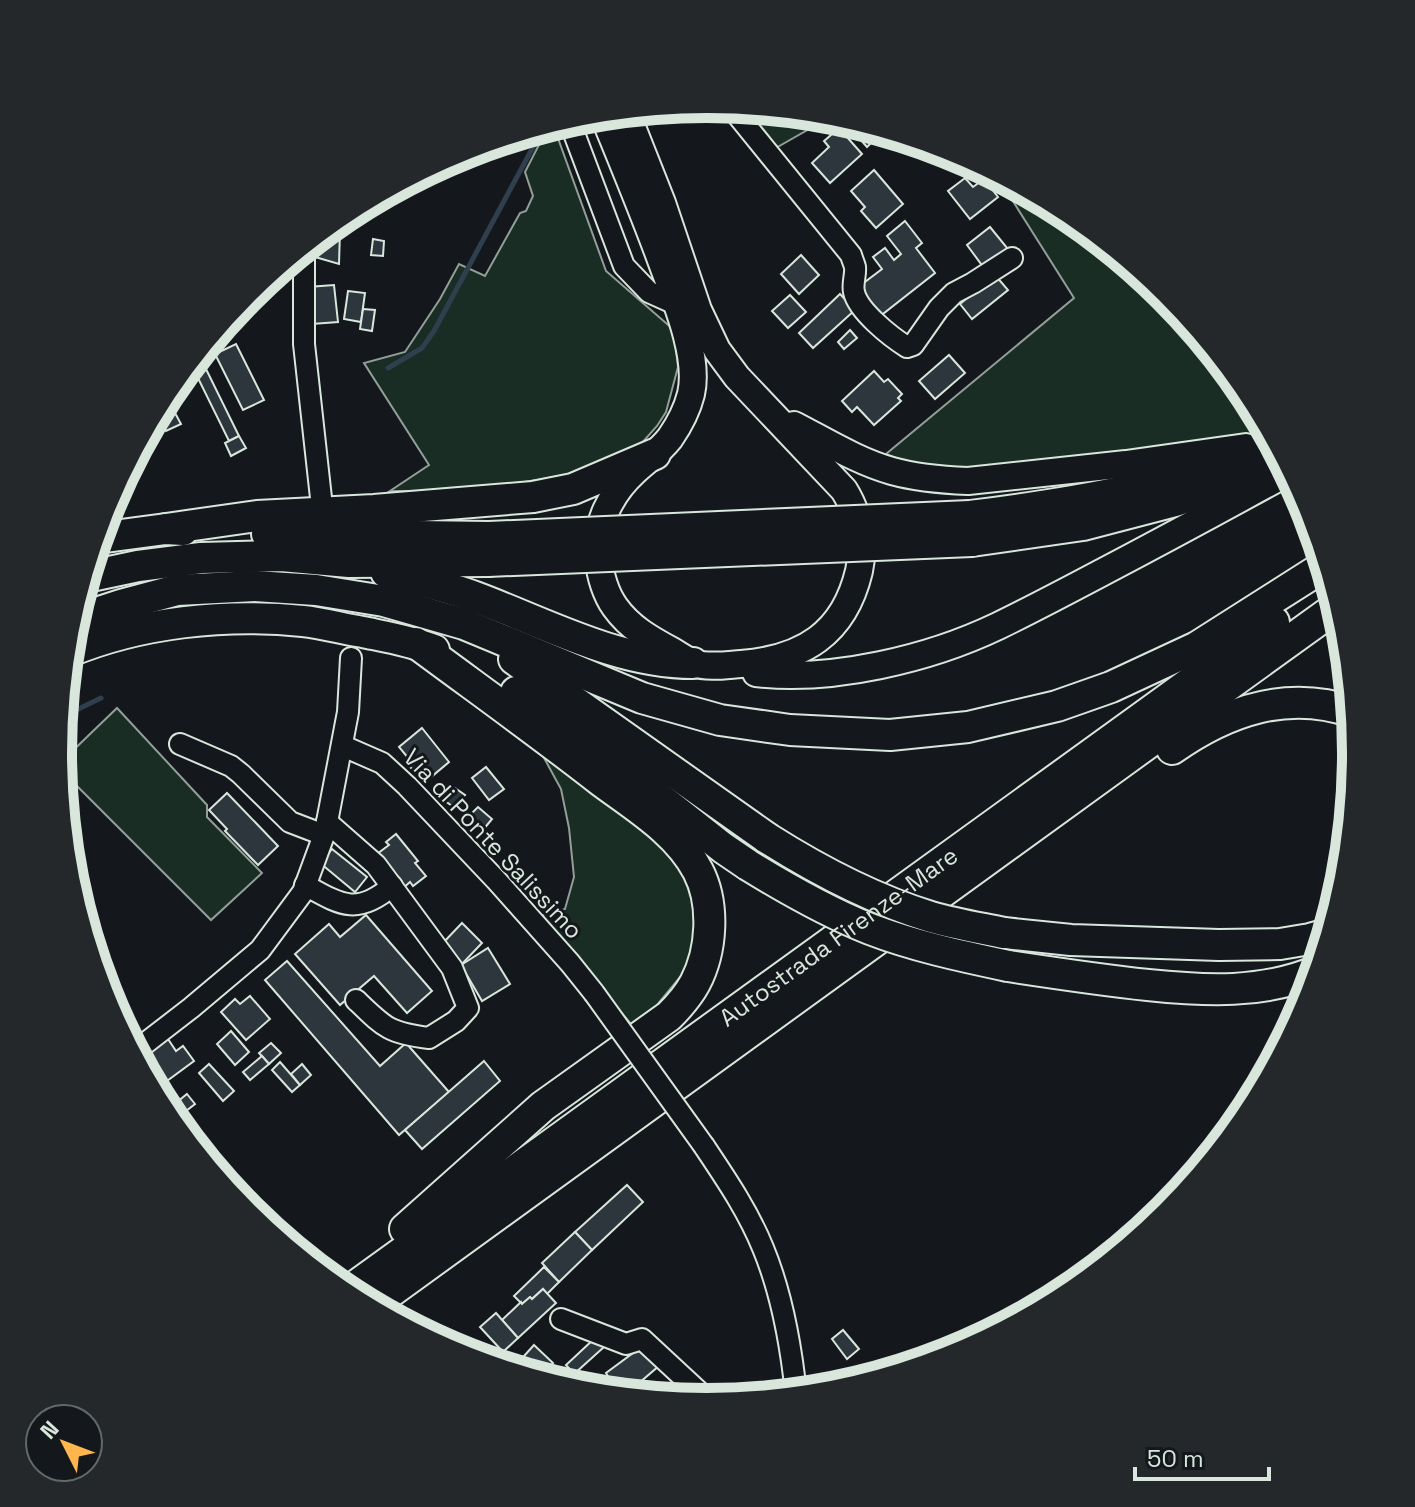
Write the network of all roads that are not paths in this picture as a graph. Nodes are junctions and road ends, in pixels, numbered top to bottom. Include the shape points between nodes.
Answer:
1 (740, 119) edge
2 (630, 122) edge
3 (608, 126) edge
4 (574, 133) edge
5 (1012, 258) dead end
6 (304, 263) edge
7 (678, 305) junction
8 (770, 413) junction
9 (1263, 446) edge
10 (1264, 448) edge
11 (655, 454) junction
12 (1275, 469) edge
13 (1279, 477) edge
14 (321, 498) dead end
15 (166, 529) junction
16 (971, 529) junction
17 (111, 536) edge
18 (489, 549) junction
19 (349, 562) junction
20 (1316, 572) edge
21 (98, 574) edge
22 (1320, 587) edge
23 (1327, 614) edge
24 (87, 616) edge
25 (464, 624) junction
26 (416, 643) junction
27 (81, 647) edge
28 (351, 658) dead end
29 (703, 664) junction
30 (1342, 709) edge
31 (180, 744) dead end
32 (343, 746) junction
33 (326, 828) junction
34 (992, 856) junction
35 (305, 885) junction
36 (392, 886) junction
37 (1315, 938) edge
38 (1302, 977) edge
39 (356, 1000) dead end
40 (143, 1045) edge
41 (349, 1278) edge
42 (358, 1284) edge
43 (381, 1299) edge
44 (561, 1319) dead end
45 (794, 1383) edge
46 (696, 1389) edge

1 - 5 street via 851,255 859,303 907,347 954,293
2 - 8 main road via 706,328 726,363
3 - 7 main road
4 - 7 street via 624,266 649,292
6 - 14 street via 304,344
7 - 11 main road via 692,390 679,424
8 - 9 main road via 869,463 948,480
8 - 29 main road via 849,499 862,538 852,596 837,621 796,653 772,661
10 - 16 highway via 1208,470 1043,506
11 - 15 highway via 555,494 257,516
11 - 29 main road via 624,482 604,513 597,540 599,563 607,591 624,618 641,634
12 - 16 highway via 1083,525
13 - 29 main road via 996,627 943,647 879,665 806,675
15 - 17 highway
15 - 18 highway
16 - 18 highway, bridge
18 - 19 highway
19 - 21 highway via 281,556 201,558
19 - 29 highway via 471,596 611,649 657,661
20 - 25 highway via 1197,647 1111,687 1003,720 890,735 720,720 642,698
22 - 42 highway, Autostrada Firenze-Mare
23 - 34 highway, Autostrada Firenze-Mare
24 - 25 highway via 177,590 255,586 358,596
25 - 37 highway, bridge via 767,838 868,894 932,918 1071,940 1219,945
26 - 27 highway via 305,621 255,618 150,628
26 - 38 highway, bridge via 470,664 573,730 748,865 873,930 946,953 1112,981 1202,990 1260,987
26 - 41 highway via 668,832 699,873 709,910 707,948 695,983 669,1016 543,1106
28 - 32 street
30 - 34 highway via 1291,703 1230,715 1107,794
31 - 33 street via 231,766 290,822
32 - 33 street
32 - 45 street, Via di Ponte Salissimo, bridge via 382,763 497,881 594,993 704,1146 764,1249 778,1291
33 - 35 street
33 - 36 street via 376,865
34 - 43 highway, Autostrada Firenze-Mare
35 - 36 street via 336,902 362,905
35 - 40 street via 260,950
36 - 39 street via 452,968 468,1008 429,1038 399,1034
44 - 46 street via 626,1344 642,1339

